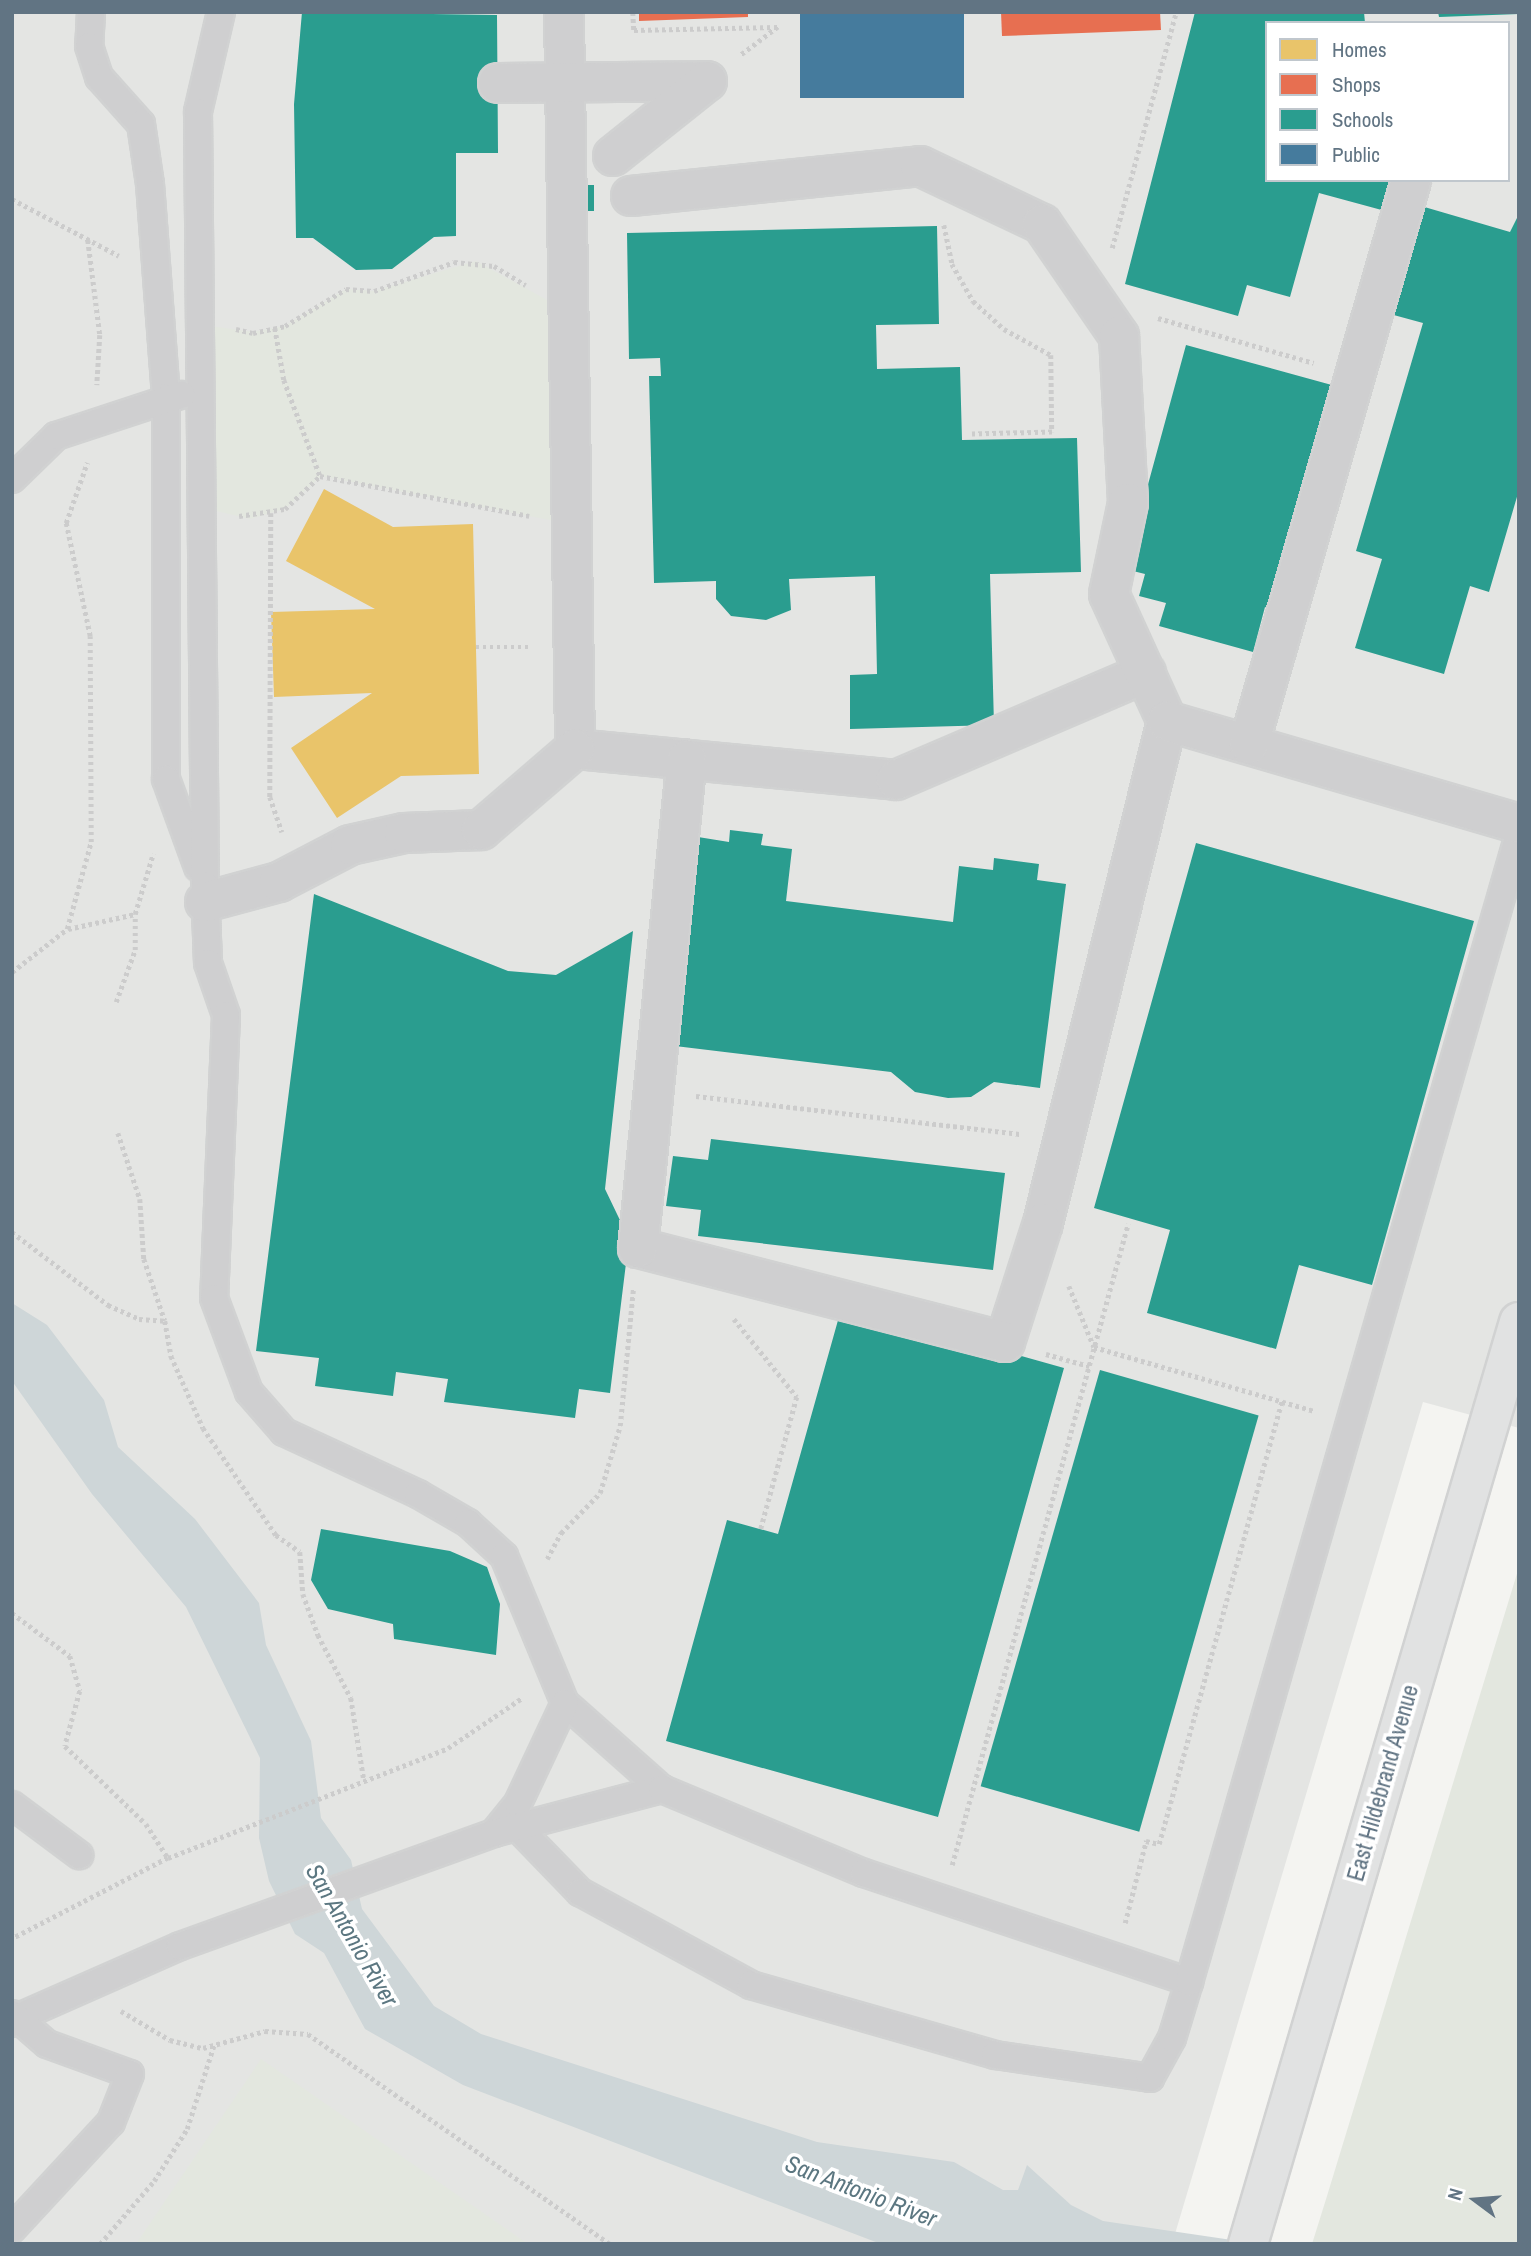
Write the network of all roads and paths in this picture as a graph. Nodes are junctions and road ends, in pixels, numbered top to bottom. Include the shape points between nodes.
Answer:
1 (91, 12) edge
2 (221, 12) edge
3 (564, 12) edge
4 (1176, 12) edge
5 (498, 83) dead end
6 (564, 83) junction
7 (613, 156) dead end
8 (920, 166) junction
9 (1411, 182) edge
10 (631, 196) dead end
11 (12, 199) edge
12 (88, 240) junction
13 (155, 275) junction
14 (1097, 300) junction
15 (567, 311) junction
16 (204, 325) junction
17 (275, 328) junction
18 (1356, 375) junction
19 (204, 393) junction
20 (166, 397) junction
21 (93, 422) junction
22 (972, 434) dead end
23 (320, 476) junction
24 (12, 479) edge
25 (204, 508) junction
26 (271, 513) junction
27 (571, 524) junction
28 (476, 647) dead end
29 (524, 647) dead end
30 (1146, 673) junction
31 (1167, 721) junction
32 (1249, 744) junction
33 (575, 749) junction
34 (687, 759) junction
35 (1519, 824) edge
36 (1519, 835) edge
37 (188, 841) junction
38 (299, 873) junction
39 (205, 894) junction
40 (135, 914) junction
41 (67, 929) junction
42 (12, 972) edge
43 (116, 1002) dead end
44 (654, 1091) junction
45 (118, 1133) dead end
46 (1064, 1139) junction
47 (1128, 1224) dead end
48 (12, 1232) edge
49 (727, 1311) dead end
50 (165, 1321) junction
51 (1519, 1322) edge
52 (1094, 1347) junction
53 (1513, 1364) edge
54 (1282, 1401) junction
55 (1349, 1420) junction
56 (761, 1529) dead end
57 (12, 1613) edge
58 (565, 1703) junction
59 (364, 1780) dead end
60 (662, 1789) junction
61 (315, 1800) dead end
62 (12, 1805) edge
63 (505, 1830) junction
64 (79, 1855) dead end
65 (168, 1857) junction
66 (942, 1900) junction
67 (12, 1939) edge
68 (1116, 1957) junction
69 (1189, 1982) junction
70 (81, 1988) junction
71 (14, 2018) edge
72 (214, 2045) junction
73 (12, 2229) edge
74 (100, 2244) edge
75 (610, 2244) edge
76 (1248, 2244) edge

1 - 13 lane via 89,46 99,77 141,124
2 - 16 lane via 198,112
3 - 6 street
4 - 14 path
5 - 6 street
6 - 7 street via 707,81
6 - 15 street
8 - 10 street
8 - 14 street via 1042,224
8 - 22 path via 946,230 952,264 973,301 1004,329 1051,355 1052,432
9 - 18 street
11 - 12 path
12 - 13 path
12 - 21 path via 100,335
13 - 20 lane
14 - 18 path
14 - 30 street via 1119,336 1128,503 1109,594
15 - 17 path via 476,261 374,290 346,289
15 - 27 street
16 - 17 path via 253,332
16 - 19 lane
17 - 23 path via 284,380
18 - 32 street
19 - 20 lane
19 - 25 lane
20 - 21 lane
20 - 37 lane via 166,766
21 - 24 lane via 57,436
21 - 41 path via 82,487 66,523 90,636 91,748 91,842
23 - 26 path via 285,509
23 - 27 path
25 - 26 path via 250,519
25 - 39 lane
26 - 38 path via 270,797
27 - 33 street
28 - 29 path
30 - 31 street
30 - 34 street via 896,780
31 - 32 street
31 - 46 street
32 - 35 street
33 - 34 street
33 - 38 street via 481,830 391,836 350,845
34 - 44 street
36 - 55 lane
37 - 39 lane
37 - 40 path via 156,844
38 - 39 street
39 - 58 lane via 208,964 226,1015 214,1298 248,1392 284,1432 418,1494 468,1523 504,1556
40 - 41 path
40 - 43 path via 135,950
41 - 42 path
44 - 46 path
44 - 46 street via 638,1248 1005,1342
45 - 50 path via 140,1199 144,1259
47 - 52 path
48 - 50 path via 108,1305 139,1319
49 - 56 path via 797,1397
50 - 59 path via 171,1356 204,1428 276,1535 300,1552 314,1625 351,1698
51 - 53 main road, East Hildebrand Avenue
52 - 54 path
52 - 66 path
53 - 76 main road, East Hildebrand Avenue
54 - 55 path
54 - 68 path via 1159,1844 1146,1840
55 - 69 lane
57 - 65 path via 70,1656 80,1692 65,1746 146,1824
58 - 60 lane
58 - 63 lane
60 - 63 lane
60 - 66 lane
61 - 65 path
62 - 64 lane
63 - 69 lane via 580,1892 751,1985 995,2055 1150,2078 1172,2038
63 - 70 lane via 180,1946
65 - 67 path
66 - 68 lane
68 - 69 lane
70 - 71 lane
70 - 72 path via 170,2040
71 - 73 lane via 47,2045 130,2074 111,2122
72 - 74 path via 187,2129 154,2181
72 - 75 path via 265,2031 308,2034

